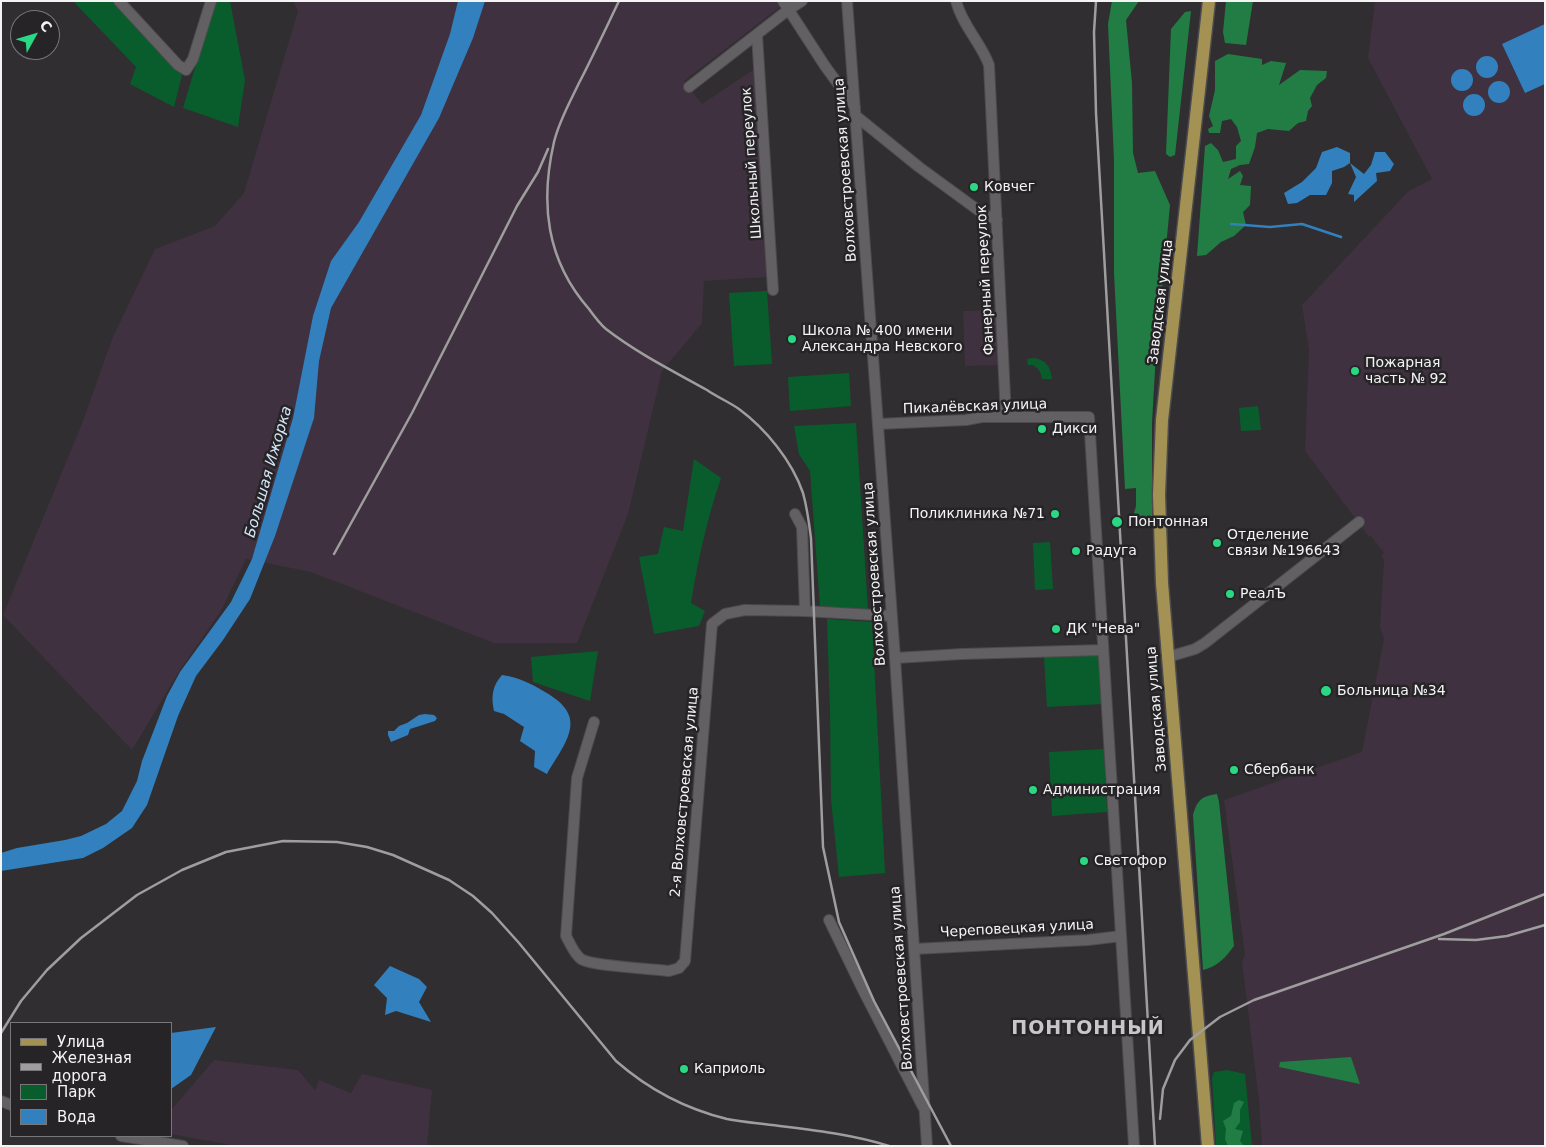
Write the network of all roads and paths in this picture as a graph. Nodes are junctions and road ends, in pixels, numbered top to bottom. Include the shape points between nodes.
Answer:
1 (119, 1) edge
2 (211, 1) edge
3 (802, 1) edge
4 (847, 1) edge
5 (956, 1) edge
6 (1209, 1) edge
7 (786, 6) edge
8 (757, 35) junction
9 (689, 87) dead end
10 (856, 112) junction
11 (997, 220) junction
12 (773, 290) dead end
13 (1006, 417) junction
14 (878, 424) junction
15 (795, 514) dead end
16 (1359, 522) dead end
17 (805, 611) junction
18 (891, 616) junction
19 (1103, 650) junction
20 (1168, 657) junction
21 (895, 658) junction
22 (594, 722) dead end
23 (829, 920) dead end
24 (1121, 936) junction
25 (914, 949) junction
26 (925, 1112) junction
27 (127, 1137) edge
28 (183, 1146) edge
29 (927, 1146) edge
30 (1134, 1146) edge
31 (1208, 1146) edge

1 - 2 street via 186,70 193,60
3 - 7 street
4 - 10 street, Волховстроевская улица
5 - 11 street, Фанерный переулок via 989,65
6 - 20 main road, Заводская улица via 1160,460 1159,529
7 - 8 street
7 - 10 street
8 - 9 street
8 - 12 street, Школьный переулок
10 - 11 street via 935,178 982,213
10 - 14 street, Волховстроевская улица
11 - 13 street, Фанерный переулок
13 - 14 street, Пикалёвская улица
13 - 19 street, Пикалёвская улица via 1089,417
14 - 18 street, Волховстроевская улица
15 - 17 street via 802,527
16 - 20 street via 1205,643
17 - 18 street
17 - 22 street, 2-я Волховстроевская улица via 745,610 725,614 712,624 685,961 670,971 581,959 566,936 578,778
18 - 21 street, Волховстроевская улица
19 - 21 street
19 - 24 street
20 - 31 main road, Заводская улица
21 - 25 street, Волховстроевская улица
23 - 26 street
24 - 25 street, Череповецкая улица
24 - 30 street
25 - 26 street, Волховстроевская улица
26 - 29 street, Волховстроевская улица
27 - 28 street

